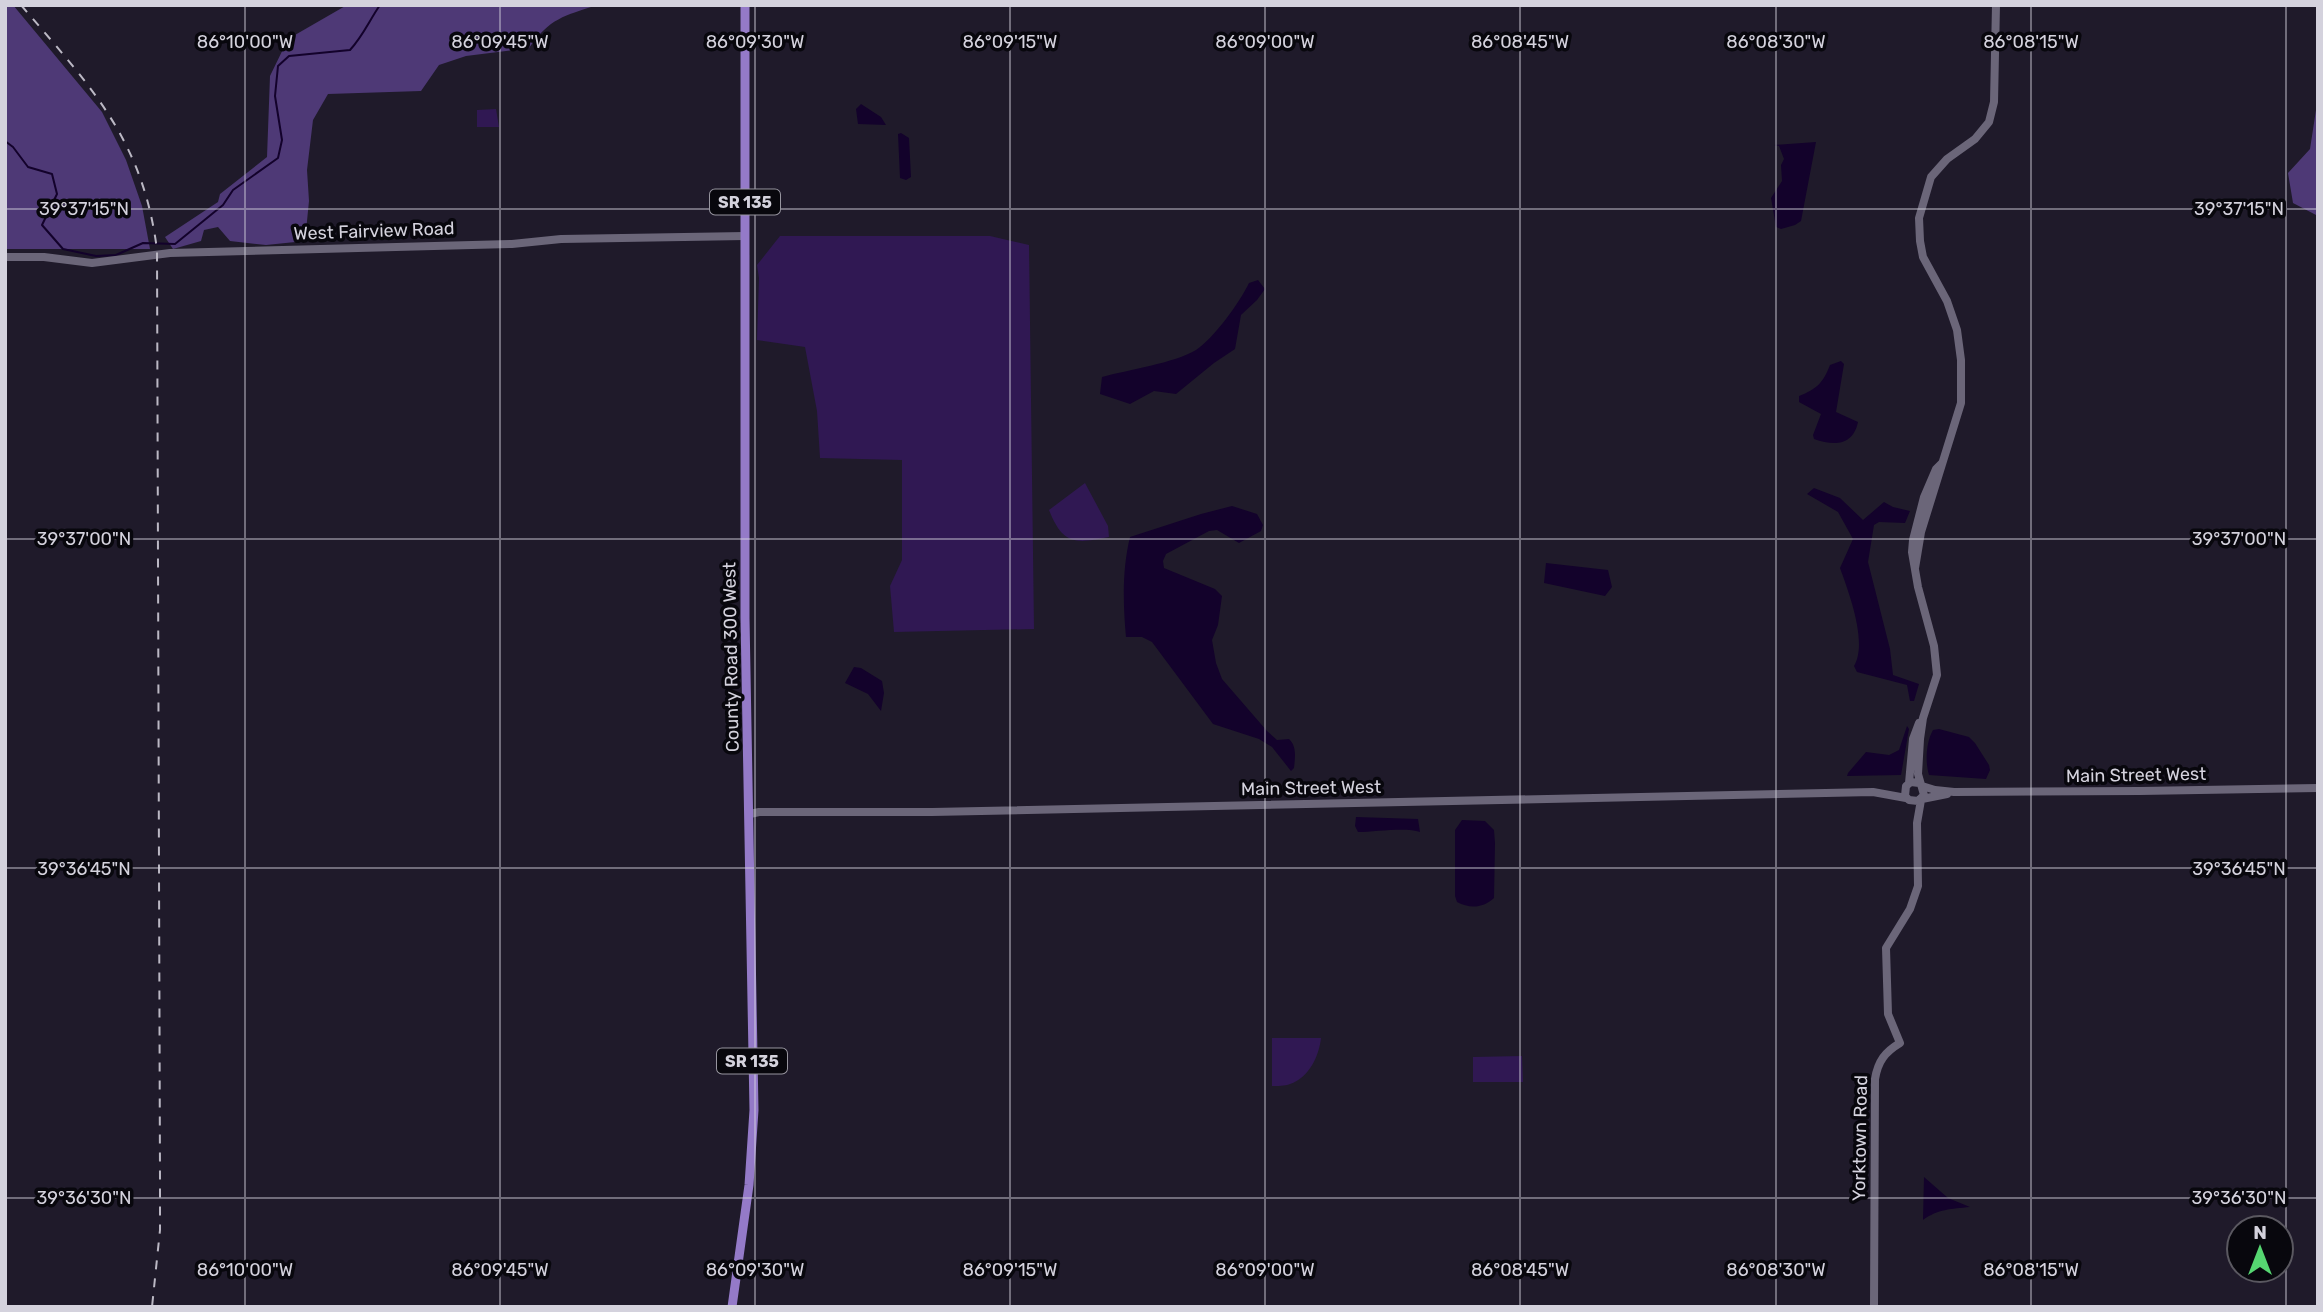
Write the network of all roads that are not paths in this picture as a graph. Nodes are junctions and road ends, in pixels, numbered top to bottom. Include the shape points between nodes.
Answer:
1 (745, 5) edge
2 (1996, 5) edge
3 (745, 236) junction
4 (5, 257) edge
5 (1923, 718) junction
6 (1921, 784) junction
7 (1908, 785) junction
8 (2318, 788) edge
9 (1873, 792) junction
10 (1954, 792) junction
11 (1908, 799) junction
12 (1921, 799) junction
13 (750, 814) junction
14 (1917, 823) junction
15 (732, 1307) edge
16 (1874, 1307) edge

1 - 3 main road, County Road 300 West / SR 135
2 - 5 street via 1994,102 1989,122 1931,177 1919,218 1923,257 1947,301 1961,360 1961,403 1915,527 1912,552 1937,675
3 - 4 street, West Fairview Road via 170,253 92,263
3 - 13 main road, County Road 300 West / SR 135
5 - 6 street via 1918,762
5 - 7 street via 1913,738
6 - 7 street, Main Street West
6 - 10 street, Main Street West
6 - 12 street
7 - 9 street, Main Street West
7 - 11 street
8 - 10 street, Main Street West
9 - 11 street, Main Street West
9 - 13 street, Main Street West
10 - 12 street, Main Street West
11 - 12 street, Main Street West
11 - 14 street, Yorktown Road
12 - 14 street, Yorktown Road
13 - 15 main road, County Road 300 West / SR 135 via 754,1118
14 - 16 street, Yorktown Road via 1918,886 1886,948 1888,1014 1900,1043 1880,1060 1875,1079

